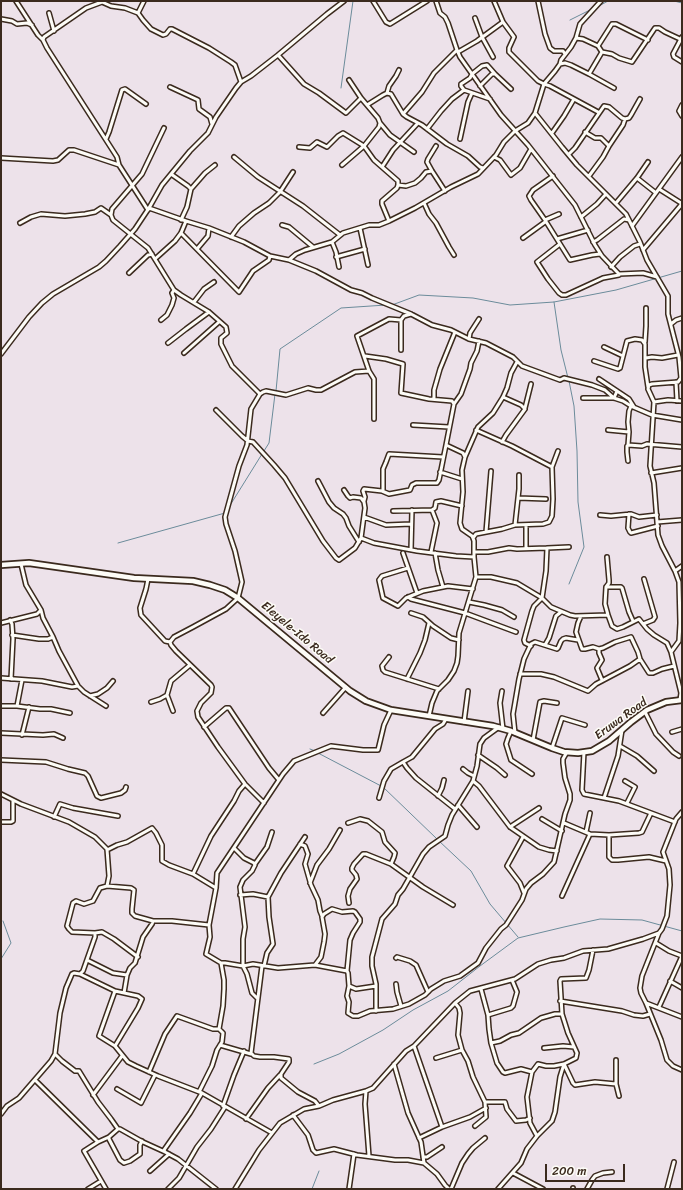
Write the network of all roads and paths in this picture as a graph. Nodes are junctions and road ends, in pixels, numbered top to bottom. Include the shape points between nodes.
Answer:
1 (16, 1) edge
2 (144, 1) edge
3 (337, 1) edge
4 (344, 1) edge
5 (373, 1) edge
6 (427, 1) edge
7 (436, 1) edge
8 (494, 1) edge
9 (538, 1) edge
10 (601, 1) edge
11 (339, 5) junction
12 (49, 13) dead end
13 (138, 13) junction
14 (475, 18) dead end
15 (1, 19) edge
16 (503, 22) junction
17 (32, 25) junction
18 (54, 31) junction
19 (482, 37) junction
20 (576, 38) junction
21 (681, 38) edge
22 (43, 40) junction
23 (648, 40) junction
24 (598, 46) junction
25 (457, 51) junction
26 (602, 52) junction
27 (565, 54) junction
28 (278, 55) junction
29 (493, 57) dead end
30 (682, 62) edge
31 (560, 64) junction
32 (399, 70) dead end
33 (292, 71) dead end
34 (472, 74) junction
35 (495, 74) junction
36 (588, 74) junction
37 (349, 80) dead end
38 (241, 82) junction
39 (544, 84) junction
40 (480, 86) junction
41 (170, 87) dead end
42 (614, 88) dead end
43 (511, 89) dead end
44 (464, 90) junction
45 (387, 93) junction
46 (472, 93) junction
47 (361, 98) junction
48 (574, 99) junction
49 (640, 99) dead end
50 (491, 100) junction
51 (146, 104) dead end
52 (367, 105) junction
53 (682, 105) edge
54 (598, 112) junction
55 (535, 113) junction
56 (403, 114) junction
57 (682, 116) edge
58 (625, 119) junction
59 (380, 123) junction
60 (418, 123) junction
61 (212, 124) junction
62 (164, 128) dead end
63 (428, 129) junction
64 (515, 131) junction
65 (585, 132) junction
66 (552, 133) junction
67 (106, 139) junction
68 (460, 139) dead end
69 (401, 142) junction
70 (364, 146) junction
71 (436, 146) dead end
72 (609, 146) junction
73 (299, 147) dead end
74 (531, 149) junction
75 (414, 152) dead end
76 (568, 154) junction
77 (234, 157) dead end
78 (494, 157) junction
79 (682, 157) edge
80 (1, 158) edge
81 (648, 162) dead end
82 (119, 165) junction
83 (215, 165) dead end
84 (342, 165) dead end
85 (382, 167) junction
86 (484, 168) junction
87 (432, 171) junction
88 (293, 172) dead end
89 (171, 174) junction
90 (553, 176) junction
91 (589, 176) junction
92 (637, 178) junction
93 (398, 185) junction
94 (132, 186) junction
95 (191, 189) junction
96 (659, 190) junction
97 (445, 191) junction
98 (280, 192) junction
99 (656, 193) junction
100 (606, 194) junction
101 (424, 203) junction
102 (616, 203) junction
103 (148, 209) junction
104 (559, 214) dead end
105 (111, 215) junction
106 (581, 216) junction
107 (181, 220) junction
108 (629, 220) junction
109 (186, 221) junction
110 (545, 221) junction
111 (389, 222) junction
112 (20, 223) dead end
113 (282, 225) dead end
114 (632, 226) junction
115 (209, 228) junction
116 (360, 228) junction
117 (588, 230) junction
118 (181, 233) junction
119 (130, 234) junction
120 (340, 235) junction
121 (231, 237) junction
122 (523, 238) dead end
123 (557, 239) junction
124 (332, 242) junction
125 (593, 242) junction
126 (560, 244) junction
127 (640, 244) junction
128 (313, 247) junction
129 (197, 249) junction
130 (365, 249) junction
131 (643, 250) junction
132 (152, 254) junction
133 (600, 254) junction
134 (454, 255) dead end
135 (270, 256) junction
136 (336, 257) junction
137 (155, 259) junction
138 (289, 260) junction
139 (368, 265) dead end
140 (339, 267) dead end
141 (611, 267) junction
142 (129, 273) dead end
143 (621, 274) junction
144 (657, 277) junction
145 (214, 282) dead end
146 (174, 290) junction
147 (194, 302) junction
148 (646, 308) dead end
149 (210, 312) junction
150 (411, 314) junction
151 (682, 318) edge
152 (479, 319) dead end
153 (161, 320) dead end
154 (401, 320) junction
155 (219, 322) junction
156 (671, 324) junction
157 (455, 332) junction
158 (469, 339) junction
159 (479, 341) junction
160 (168, 343) dead end
161 (645, 344) junction
162 (604, 347) dead end
163 (402, 350) dead end
164 (184, 353) dead end
165 (1, 354) edge
166 (678, 355) junction
167 (364, 356) junction
168 (623, 356) junction
169 (646, 358) junction
170 (594, 361) dead end
171 (517, 362) junction
172 (369, 371) junction
173 (599, 379) dead end
174 (676, 382) junction
175 (531, 384) dead end
176 (648, 387) junction
177 (617, 391) junction
178 (260, 394) junction
179 (503, 397) junction
180 (583, 398) dead end
181 (614, 398) junction
182 (434, 399) junction
183 (677, 401) junction
184 (682, 401) edge
185 (654, 402) junction
186 (454, 404) junction
187 (633, 407) junction
188 (525, 408) junction
189 (216, 410) dead end
190 (652, 415) junction
191 (374, 419) dead end
192 (682, 420) edge
193 (413, 426) dead end
194 (449, 427) junction
195 (476, 430) junction
196 (608, 430) dead end
197 (629, 432) junction
198 (248, 441) junction
199 (502, 442) junction
200 (446, 445) junction
201 (628, 445) junction
202 (652, 445) junction
203 (682, 447) edge
204 (558, 451) dead end
205 (443, 457) junction
206 (465, 457) junction
207 (628, 461) dead end
208 (552, 467) junction
209 (682, 468) edge
210 (491, 471) dead end
211 (440, 472) junction
212 (652, 473) junction
213 (519, 476) dead end
214 (462, 479) junction
215 (318, 481) dead end
216 (344, 490) dead end
217 (383, 491) junction
218 (518, 498) junction
219 (546, 499) dead end
220 (364, 501) junction
221 (462, 506) junction
222 (412, 510) junction
223 (432, 510) junction
224 (393, 511) dead end
225 (629, 514) junction
226 (600, 515) dead end
227 (657, 515) junction
228 (364, 517) junction
229 (682, 520) edge
230 (411, 524) junction
231 (515, 524) junction
232 (658, 524) junction
233 (526, 525) junction
234 (486, 532) junction
235 (473, 538) junction
236 (360, 540) junction
237 (570, 547) dead end
238 (526, 548) junction
239 (547, 548) junction
240 (411, 550) junction
241 (431, 552) junction
242 (474, 552) junction
243 (403, 553) dead end
244 (435, 553) junction
245 (607, 556) dead end
246 (474, 557) junction
247 (21, 564) junction
248 (1, 565) edge
249 (682, 566) edge
250 (408, 568) junction
251 (676, 571) junction
252 (476, 577) junction
253 (148, 579) junction
254 (644, 579) dead end
255 (443, 587) junction
256 (606, 587) junction
257 (473, 589) junction
258 (417, 593) junction
259 (408, 597) junction
260 (238, 598) junction
261 (542, 598) junction
262 (469, 602) junction
263 (681, 602) edge
264 (40, 610) junction
265 (561, 612) junction
266 (411, 613) dead end
267 (465, 613) junction
268 (608, 615) junction
269 (573, 616) junction
270 (581, 616) junction
271 (514, 617) dead end
272 (10, 620) junction
273 (633, 621) junction
274 (1, 623) edge
275 (429, 623) junction
276 (578, 623) junction
277 (643, 624) junction
278 (516, 632) dead end
279 (12, 635) junction
280 (53, 637) junction
281 (459, 640) junction
282 (578, 640) junction
283 (680, 640) edge
284 (170, 642) junction
285 (545, 645) junction
286 (531, 646) junction
287 (599, 649) junction
288 (671, 652) junction
289 (390, 656) dead end
290 (640, 659) junction
291 (190, 665) junction
292 (674, 666) junction
293 (520, 674) junction
294 (1, 678) edge
295 (11, 679) junction
296 (407, 679) junction
297 (22, 680) junction
298 (602, 680) junction
299 (113, 681) dead end
300 (78, 686) junction
301 (346, 687) junction
302 (439, 689) junction
303 (468, 690) dead end
304 (502, 691) dead end
305 (682, 694) edge
306 (167, 695) junction
307 (90, 696) junction
308 (681, 700) edge
309 (151, 702) dead end
310 (557, 703) dead end
311 (1, 706) edge
312 (17, 706) junction
313 (106, 706) dead end
314 (29, 707) junction
315 (391, 710) junction
316 (173, 711) dead end
317 (645, 712) junction
318 (70, 713) dead end
319 (323, 713) dead end
320 (429, 716) junction
321 (446, 719) junction
322 (464, 722) junction
323 (585, 725) dead end
324 (204, 727) junction
325 (501, 728) junction
326 (682, 728) edge
327 (622, 730) junction
328 (513, 732) junction
329 (672, 732) dead end
330 (1, 733) edge
331 (22, 735) junction
332 (63, 738) dead end
333 (532, 740) junction
334 (620, 746) junction
335 (552, 748) junction
336 (584, 752) junction
337 (569, 753) junction
338 (478, 755) junction
339 (679, 756) dead end
340 (1, 760) edge
341 (403, 762) junction
342 (463, 769) dead end
343 (654, 771) dead end
344 (532, 774) dead end
345 (505, 775) dead end
346 (474, 776) junction
347 (279, 780) junction
348 (444, 780) dead end
349 (473, 780) junction
350 (625, 781) dead end
351 (245, 784) junction
352 (126, 787) dead end
353 (1, 794) edge
354 (438, 796) junction
355 (379, 798) dead end
356 (604, 798) junction
357 (13, 800) junction
358 (264, 803) junction
359 (627, 803) junction
360 (458, 805) junction
361 (539, 808) dead end
362 (455, 809) junction
363 (682, 812) edge
364 (590, 813) dead end
365 (651, 813) junction
366 (118, 816) dead end
367 (54, 817) junction
368 (542, 819) dead end
369 (1, 822) edge
370 (675, 822) junction
371 (564, 823) junction
372 (348, 824) dead end
373 (477, 827) dead end
374 (510, 827) junction
375 (340, 830) dead end
376 (562, 831) junction
377 (272, 832) dead end
378 (586, 832) junction
379 (590, 834) junction
380 (609, 835) junction
381 (305, 837) dead end
382 (523, 837) junction
383 (300, 844) junction
384 (234, 848) junction
385 (107, 850) junction
386 (556, 851) junction
387 (666, 861) junction
388 (255, 864) junction
389 (391, 864) junction
390 (193, 874) junction
391 (410, 877) junction
392 (310, 883) junction
393 (107, 886) junction
394 (216, 888) junction
395 (524, 894) junction
396 (240, 895) junction
397 (562, 896) dead end
398 (268, 897) junction
399 (349, 903) dead end
400 (453, 905) dead end
401 (322, 916) junction
402 (153, 921) junction
403 (208, 925) junction
404 (95, 933) junction
405 (659, 933) junction
406 (656, 943) junction
407 (593, 950) junction
408 (682, 956) edge
409 (138, 957) junction
410 (396, 958) dead end
411 (87, 960) junction
412 (221, 963) junction
413 (315, 965) junction
414 (243, 966) junction
415 (263, 966) junction
416 (347, 971) junction
417 (80, 974) junction
418 (127, 975) junction
419 (512, 980) junction
420 (670, 981) junction
421 (396, 984) dead end
422 (349, 986) junction
423 (376, 986) junction
424 (682, 988) edge
425 (481, 989) junction
426 (114, 991) junction
427 (428, 992) junction
428 (124, 993) junction
429 (257, 998) junction
430 (560, 1001) junction
431 (455, 1003) junction
432 (646, 1003) junction
433 (401, 1006) junction
434 (658, 1007) junction
435 (376, 1011) junction
436 (562, 1014) junction
437 (650, 1014) junction
438 (488, 1015) junction
439 (682, 1017) edge
440 (219, 1030) junction
441 (491, 1043) junction
442 (220, 1045) junction
443 (115, 1046) junction
444 (414, 1046) junction
445 (574, 1047) junction
446 (544, 1048) dead end
447 (462, 1050) junction
448 (244, 1051) junction
449 (55, 1054) junction
450 (251, 1054) junction
451 (122, 1056) junction
452 (436, 1058) dead end
453 (616, 1060) dead end
454 (394, 1064) junction
455 (564, 1064) junction
456 (682, 1070) edge
457 (149, 1072) junction
458 (532, 1072) junction
459 (155, 1075) junction
460 (280, 1075) junction
461 (35, 1080) junction
462 (616, 1084) junction
463 (117, 1089) dead end
464 (366, 1091) junction
465 (200, 1093) junction
466 (93, 1095) junction
467 (619, 1096) dead end
468 (485, 1102) junction
469 (319, 1106) junction
470 (224, 1107) junction
471 (486, 1108) junction
472 (1, 1114) edge
473 (293, 1115) junction
474 (530, 1118) junction
475 (246, 1119) junction
476 (475, 1126) dead end
477 (442, 1127) junction
478 (118, 1129) junction
479 (272, 1133) junction
480 (537, 1136) junction
481 (109, 1137) junction
482 (419, 1138) junction
483 (485, 1138) dead end
484 (142, 1141) junction
485 (98, 1142) junction
486 (442, 1147) dead end
487 (165, 1152) junction
488 (169, 1154) junction
489 (354, 1154) junction
490 (368, 1156) junction
491 (423, 1157) junction
492 (424, 1162) junction
493 (674, 1162) dead end
494 (186, 1166) junction
495 (150, 1171) dead end
496 (612, 1172) dead end
497 (513, 1173) junction
498 (101, 1181) junction
499 (88, 1189) edge
500 (106, 1189) edge
501 (168, 1189) edge
502 (216, 1189) edge
503 (235, 1189) edge
504 (348, 1189) edge
505 (450, 1189) edge
506 (498, 1189) edge
507 (543, 1189) edge
508 (587, 1189) edge
509 (667, 1189) edge

1 - 17 street
2 - 13 street
3 - 11 street
4 - 11 street
5 - 6 street via 386,22 390,24
7 - 25 street via 440,13 448,23
8 - 16 street
9 - 27 street via 550,48 554,51 563,51
10 - 20 street via 580,24
11 - 28 street
12 - 18 street
13 - 18 street via 100,2 86,8
13 - 38 street via 151,28 163,35 172,29 232,62
14 - 19 street
15 - 17 street
16 - 19 street
16 - 39 street via 514,36 509,52
17 - 22 street
18 - 22 street
19 - 25 street
19 - 29 street
20 - 24 street
20 - 27 street
21 - 23 street via 655,28
21 - 30 street via 673,54
22 - 67 street
23 - 24 street via 612,24
23 - 26 street via 632,62
24 - 26 street
25 - 34 street
25 - 56 street via 434,73
26 - 36 street
27 - 31 street
28 - 33 street
28 - 38 street
28 - 47 street via 304,84 346,113
31 - 36 street via 571,65
31 - 39 street
32 - 45 street
34 - 35 street via 486,64
34 - 40 street
34 - 44 street via 461,84
35 - 40 street
35 - 43 street
36 - 42 street
37 - 47 street
38 - 61 street
39 - 48 street
39 - 55 street
40 - 50 street
41 - 61 street via 198,100 199,109 210,117
44 - 46 street
44 - 63 street via 452,99
45 - 52 street
45 - 56 street via 391,94
46 - 50 street
46 - 68 street
47 - 52 street
48 - 54 street
48 - 66 street
49 - 58 street via 629,118
50 - 64 street
51 - 67 street via 125,89 122,90
52 - 59 street
53 - 57 street via 679,111
54 - 58 street via 607,106
54 - 65 street
55 - 64 street via 528,123
55 - 66 street
56 - 60 street
58 - 72 street
59 - 69 street via 390,135
59 - 70 street
60 - 63 street
60 - 69 street
61 - 89 street via 208,133
62 - 94 street via 142,174
63 - 86 street
64 - 74 street
64 - 78 street
65 - 72 street via 595,138 601,138
65 - 76 street
66 - 76 street
67 - 82 street
69 - 75 street
69 - 85 street
70 - 73 street via 344,133 327,147 317,142 310,148
70 - 84 street
70 - 85 street
71 - 87 street via 427,162
72 - 91 street
74 - 78 street via 520,168 511,175 500,160
74 - 90 street
76 - 91 street
77 - 98 street
78 - 86 street
79 - 96 street
80 - 82 street via 53,161 58,160 69,150 74,150
81 - 92 street
82 - 94 street
83 - 95 street
85 - 93 street via 398,181
86 - 97 street via 474,177
87 - 93 street via 426,172 415,183
87 - 97 street
88 - 98 street
89 - 95 street
89 - 103 street
90 - 106 street
90 - 110 street via 533,190 529,196
91 - 100 street
92 - 99 street
92 - 102 street
93 - 111 street via 382,201
94 - 103 street
94 - 105 street via 112,209
95 - 107 street
96 - 99 street
96 - 131 street via 681,205
97 - 101 street
98 - 120 street via 303,206
98 - 121 street via 239,226
99 - 114 street
100 - 102 street
100 - 106 street
101 - 111 street
101 - 134 street
102 - 108 street
103 - 107 street
103 - 119 street
104 - 110 street
105 - 112 street via 101,208 95,212 78,214 41,214
105 - 119 street via 113,220
106 - 117 street
107 - 109 street
108 - 114 street
108 - 125 street via 624,219
109 - 115 street
109 - 118 street
110 - 122 street
110 - 123 street
111 - 116 street
113 - 128 street via 289,227
114 - 127 street
115 - 121 street
115 - 129 street via 208,236
116 - 120 street
116 - 130 street
117 - 123 street
117 - 125 street
118 - 129 street
118 - 137 street
119 - 132 street
119 - 165 street via 106,261 42,302
120 - 124 street
121 - 135 street
123 - 126 street
124 - 128 street
124 - 136 street
125 - 133 street
126 - 133 street via 570,260
126 - 143 street via 537,262 562,295 566,296 603,278
127 - 131 street
127 - 141 street via 620,257
128 - 138 street
129 - 135 street via 239,292 253,271 270,260
130 - 136 street
130 - 139 street
131 - 144 street
132 - 137 street
132 - 142 street
133 - 141 street
135 - 138 street
136 - 140 street
137 - 146 street
138 - 150 street
141 - 143 street
143 - 144 street via 643,273
144 - 156 street via 668,296
145 - 147 street via 204,289
146 - 147 street
146 - 153 street via 172,305
147 - 149 street
148 - 161 street
149 - 155 street
149 - 160 street
150 - 154 street
150 - 157 street via 432,325
151 - 156 street
152 - 158 street via 470,332
154 - 163 street
154 - 167 street via 390,319 358,335 356,337
155 - 164 street
155 - 178 street via 228,330 220,341 229,360
156 - 166 street
157 - 158 street
157 - 182 street via 440,369
158 - 159 street
159 - 171 street via 513,357
159 - 186 street via 461,394
161 - 168 street via 642,340 627,341
161 - 169 street
162 - 168 street
166 - 169 street
166 - 174 street via 681,378
167 - 172 street
167 - 182 street via 402,364 401,393
168 - 170 street via 618,369
169 - 176 street
171 - 179 street
171 - 181 street via 560,380 564,378 592,385 605,390
172 - 178 street via 355,372 320,390 308,388 286,395 266,392
172 - 191 street via 374,379
173 - 177 street
174 - 176 street via 652,384
174 - 183 street
175 - 188 street
176 - 185 street
177 - 181 street
177 - 187 street via 629,399
178 - 198 street via 252,409
179 - 188 street
179 - 195 street via 493,413
180 - 181 street
181 - 187 street
182 - 186 street via 452,401
183 - 184 street
183 - 185 street
185 - 190 street
186 - 194 street
187 - 190 street
187 - 197 street via 628,416
188 - 199 street
189 - 198 street
190 - 192 street
190 - 202 street
193 - 194 street
194 - 200 street
195 - 199 street
195 - 206 street
196 - 197 street
197 - 201 street
198 - 236 street via 254,444 285,478 336,558 339,560 355,548
198 - 260 street via 225,517 236,551 242,582
199 - 208 street
200 - 205 street
200 - 206 street via 463,453
201 - 202 street
201 - 207 street
202 - 203 street
202 - 212 street
204 - 208 street
205 - 211 street
205 - 217 street via 389,454 383,469
206 - 214 street
208 - 233 street via 553,499 550,520 548,523
209 - 212 street
210 - 234 street
211 - 214 street
211 - 217 street via 436,483 416,483 408,491 389,494
212 - 227 street
213 - 218 street
214 - 221 street
215 - 236 street via 329,502 343,514
216 - 220 street via 350,498 361,498
217 - 220 street via 364,489
218 - 219 street
218 - 231 street
220 - 228 street
221 - 223 street via 438,501
221 - 235 street via 460,526
222 - 223 street
222 - 224 street
222 - 230 street
223 - 241 street via 437,523
225 - 226 street
225 - 227 street
225 - 232 street via 630,532
227 - 232 street
228 - 230 street via 386,524
228 - 236 street
229 - 232 street
230 - 240 street
231 - 233 street
231 - 234 street
232 - 251 street via 662,546
233 - 238 street
234 - 235 street via 476,534
235 - 242 street
236 - 240 street
237 - 239 street
238 - 239 street
238 - 242 street
239 - 261 street
240 - 241 street
241 - 244 street
242 - 246 street
243 - 250 street
244 - 246 street
244 - 255 street
245 - 256 street via 609,583
246 - 252 street
247 - 248 main road, Eleyele-Ido Road
247 - 253 main road, Eleyele-Ido Road
247 - 264 street via 26,585
249 - 251 street
250 - 258 street
250 - 259 street via 382,576 379,580 385,600 398,606
251 - 263 street
252 - 257 street
252 - 261 street via 491,577 516,583
253 - 260 main road, Eleyele-Ido Road via 201,583 218,587
253 - 284 street via 140,611 165,641
254 - 277 street via 655,617
255 - 257 street
255 - 258 street
256 - 268 street via 605,604
256 - 273 street via 622,588
257 - 262 street
258 - 259 street
259 - 267 street
260 - 284 street via 226,609 174,637
260 - 301 main road, Eleyele-Ido Road
261 - 265 street
261 - 286 street via 534,606 524,640
262 - 267 street
262 - 271 street via 490,606
263 - 283 street
264 - 272 street via 37,614
264 - 280 street
265 - 269 street
265 - 285 street via 556,616
266 - 275 street via 423,617
267 - 278 street
267 - 281 street
268 - 270 street
268 - 273 street via 614,628 624,627
269 - 270 street
269 - 276 street
270 - 276 street
272 - 274 street
272 - 279 street
273 - 277 street via 639,619
275 - 281 street via 451,638
275 - 296 street via 423,646
276 - 282 street
277 - 288 street via 667,643
279 - 280 street via 39,639
279 - 295 street
280 - 300 street
281 - 302 street via 455,669
282 - 285 street via 563,638 558,649
282 - 287 street via 582,649
283 - 288 street
284 - 291 street
285 - 286 street via 535,642
286 - 293 street via 524,658
287 - 290 street via 631,637
287 - 298 street via 602,660 597,668
288 - 292 street
289 - 296 street via 382,666 383,670
290 - 292 street via 649,673
290 - 298 street
291 - 306 street via 171,681
291 - 324 street via 212,687 211,693 197,711
292 - 305 street
293 - 298 street via 554,677 588,691
293 - 328 street via 513,714
294 - 295 street
295 - 297 street
296 - 302 street
297 - 300 street
297 - 312 street
299 - 307 street via 98,694
300 - 307 street
301 - 315 main road, Eleyele-Ido Road via 366,701
301 - 319 street
302 - 320 street
303 - 322 street
304 - 325 street
305 - 308 street
306 - 309 street
306 - 316 street
307 - 313 street
308 - 317 main road, Eruwa Road via 661,704
310 - 333 street via 540,702
311 - 312 street
312 - 314 street
314 - 318 street
314 - 331 street
315 - 320 main road, Eleyele-Ido Road
315 - 347 street via 384,725 378,750 331,746 294,760
317 - 327 main road, Eruwa Road
317 - 339 street via 656,734
320 - 321 main road, Eleyele-Ido Road
321 - 322 main road, Eleyele-Ido Road
321 - 341 street via 412,757
322 - 325 main road, Eleyele-Ido Road
323 - 335 street via 562,718
324 - 347 street via 229,708
324 - 351 street
325 - 328 main road, Eleyele-Ido Road
325 - 338 street via 481,741
326 - 329 street
327 - 334 street
327 - 336 main road, Eruwa Road via 600,747
328 - 333 main road, Eleyele-Ido Road
328 - 344 street via 506,744 511,760
330 - 331 street
331 - 332 street via 54,734
333 - 335 main road, Eleyele-Ido Road
334 - 343 street via 637,756
334 - 356 street
335 - 337 main road, Eleyele-Ido Road
336 - 337 main road, Eruwa Road
336 - 356 street via 582,792
337 - 371 street via 563,759 570,798
338 - 345 street
338 - 346 street
340 - 352 street via 46,762 85,773 97,796 101,798 121,793
341 - 354 street via 416,778
341 - 355 street via 391,769
342 - 346 street
346 - 349 street
347 - 358 street
348 - 354 street
349 - 360 street
349 - 374 street
350 - 359 street via 635,787
351 - 358 street
351 - 390 street via 211,836
353 - 357 street
354 - 362 street
356 - 359 street
357 - 367 street
357 - 369 street via 12,821
358 - 384 street
359 - 365 street
360 - 362 street
360 - 373 street
361 - 374 street
362 - 391 street via 445,836 426,850
363 - 370 street
364 - 378 street
365 - 370 street
365 - 380 street via 641,833
366 - 367 street via 60,804
367 - 385 street via 95,836
368 - 376 street
370 - 387 street via 664,852
371 - 376 street
371 - 378 street
372 - 389 street via 360,819 368,821 382,832 385,842 395,853
374 - 382 street
375 - 392 street via 317,865
376 - 386 street
377 - 388 street via 267,847
378 - 379 street
379 - 380 street
379 - 397 street
380 - 387 street via 609,857 612,860 649,857
381 - 383 street
382 - 386 street via 539,847
382 - 395 street via 507,866 520,883
383 - 392 street via 305,846 308,854 305,864
383 - 398 street
384 - 388 street
384 - 394 street via 217,873
385 - 390 street via 152,828 162,845 162,861
385 - 393 street
386 - 395 street via 554,862 529,885
387 - 405 street via 670,874 668,906
388 - 396 street via 240,885
389 - 391 street
389 - 399 street via 363,854 352,868 357,879 350,889
390 - 394 street
391 - 400 street
391 - 423 street via 395,904 382,920 372,957
392 - 401 street
393 - 402 street via 133,889 134,915
393 - 404 street via 100,888 93,901 84,904 76,901 73,903 70,914 67,926 72,932
394 - 403 street
395 - 427 street via 506,925 486,948 478,963 460,976 444,981
396 - 398 street
396 - 414 street via 245,927
398 - 415 street via 273,944
401 - 413 street via 324,942 321,958
401 - 416 street via 334,909 342,912 354,911 360,918 350,940
402 - 403 street
402 - 409 street via 143,937
403 - 412 street via 210,937 206,954
404 - 409 street via 102,932
404 - 411 street
405 - 406 street
405 - 407 street via 627,945
406 - 408 street
406 - 432 street via 641,981 641,993
407 - 419 street via 538,964
407 - 430 street via 586,978 561,979
408 - 420 street
409 - 418 street
410 - 427 street via 416,965
411 - 417 street
411 - 418 street via 113,973
412 - 414 street
412 - 440 street via 224,989
413 - 415 street via 278,968
413 - 416 street
414 - 415 street
414 - 429 street via 252,993
415 - 429 street
416 - 422 street
417 - 426 street
417 - 449 street via 72,974 66,988
418 - 428 street
419 - 425 street
419 - 438 street via 517,992 513,1006
420 - 424 street
420 - 434 street
421 - 433 street
422 - 423 street via 356,989
422 - 435 street via 349,1014 358,1016
423 - 435 street
425 - 431 street via 470,991
425 - 438 street
426 - 428 street
426 - 443 street via 99,1035
427 - 433 street
428 - 443 street via 142,999
429 - 450 street
430 - 436 street
430 - 437 street via 634,1015
431 - 444 street
431 - 447 street via 460,1013 458,1035
432 - 434 street
432 - 437 street
433 - 435 street
434 - 439 street
436 - 441 street via 541,1018 519,1033
436 - 445 street
437 - 456 street via 667,1060
438 - 441 street
440 - 442 street via 223,1033
440 - 457 street via 177,1016 165,1034
441 - 458 street via 497,1063 503,1072 521,1069
442 - 448 street
442 - 465 street
443 - 451 street
444 - 454 street
444 - 477 street
445 - 446 street
445 - 455 street via 577,1052 576,1058
447 - 452 street
447 - 468 street
448 - 450 street
448 - 470 street
449 - 461 street
449 - 466 street via 75,1071 79,1071
450 - 460 street via 263,1058 289,1059
451 - 457 street via 128,1062
451 - 466 street
453 - 462 street
454 - 464 street via 373,1088
454 - 482 street via 408,1113
455 - 458 street via 538,1064
455 - 462 street via 575,1085 589,1082
455 - 480 street via 553,1118
457 - 459 street
458 - 474 street via 527,1097
459 - 463 street via 141,1103
459 - 465 street
460 - 469 street via 291,1087
460 - 475 street
461 - 472 street
461 - 485 street
462 - 467 street
464 - 469 street
464 - 490 street
465 - 470 street
465 - 487 street via 190,1113 165,1148
466 - 478 street
468 - 471 street
468 - 474 street via 505,1102 516,1121
469 - 473 street via 304,1109
470 - 475 street
470 - 494 street
471 - 476 street via 486,1117
471 - 477 street
473 - 479 street via 280,1122
473 - 489 street via 308,1135 316,1153 334,1149
474 - 480 street
475 - 479 street
477 - 482 street
478 - 481 street
478 - 484 street
479 - 503 street
480 - 497 street
481 - 484 street via 124,1163 140,1154
481 - 485 street
482 - 491 street
483 - 505 street via 468,1154
484 - 487 street
485 - 498 street via 84,1151
486 - 491 street
487 - 488 street
488 - 494 street
488 - 495 street
489 - 490 street
489 - 504 street
490 - 492 street
491 - 492 street
492 - 505 street
493 - 509 street
494 - 501 street
494 - 502 street
496 - 508 street via 595,1176
497 - 506 street
497 - 507 street
498 - 499 street
498 - 500 street

